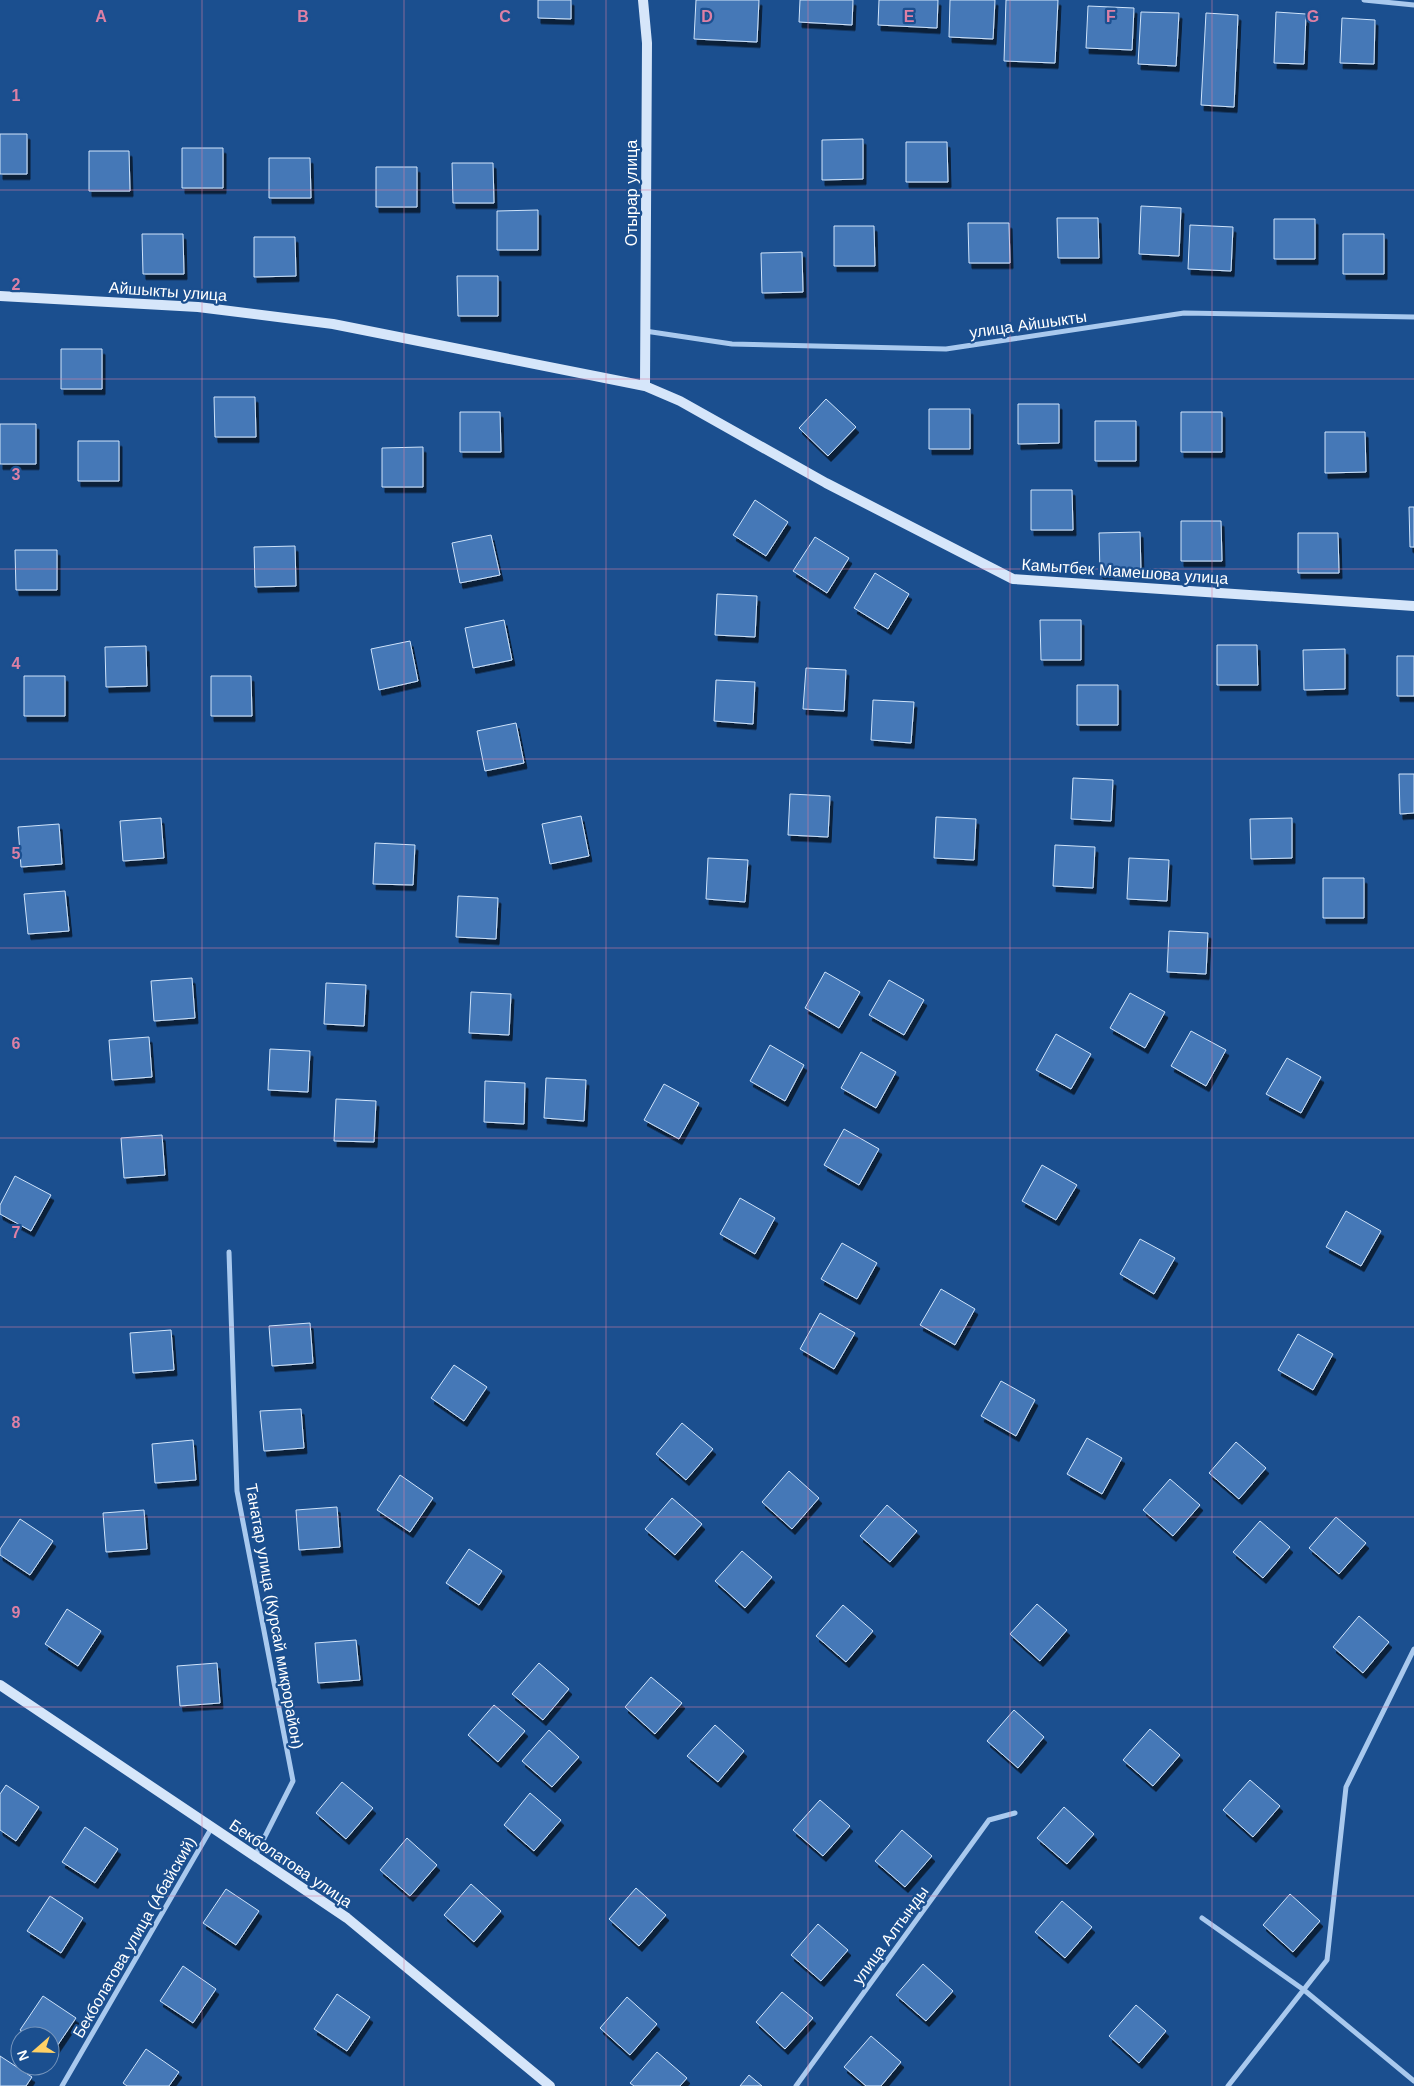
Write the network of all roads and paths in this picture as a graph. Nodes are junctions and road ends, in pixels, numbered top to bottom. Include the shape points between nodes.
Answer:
1 (643, 0) edge
2 (1364, 0) edge
3 (1394, 2) edge
4 (1414, 5) edge
5 (0, 296) edge
6 (1414, 317) edge
7 (646, 331) junction
8 (645, 386) junction
9 (1414, 606) edge
10 (229, 1252) dead end
11 (1414, 1649) edge
12 (0, 1686) edge
13 (1015, 1813) dead end
14 (212, 1828) junction
15 (255, 1856) junction
16 (1202, 1918) dead end
17 (1304, 1990) junction
18 (1414, 2081) edge
19 (62, 2086) edge
20 (550, 2086) edge
21 (796, 2086) edge
22 (1228, 2086) edge

1 - 7 street, Отырар улица via 647,43
2 - 3 street
3 - 4 street
5 - 8 street, Айшыкты улица via 198,307 333,324
6 - 7 street, улица Айшыкты via 1184,313 946,349 732,344
7 - 8 street, Отырар улица
8 - 9 street, Камытбек Мамешова улица via 680,401 826,483 1013,579
10 - 15 street, Танатар улица (Курсай микрорайон) via 237,1491 293,1781
11 - 17 street via 1346,1787 1327,1960
12 - 14 street, Бекболатова улица
13 - 21 street, улица Алтынды via 989,1820
14 - 15 street, Бекболатова улица
14 - 19 street, Бекболатова улица (Абайский)
15 - 20 street, Бекболатова улица via 347,1918
16 - 17 street
17 - 18 street
17 - 22 street

